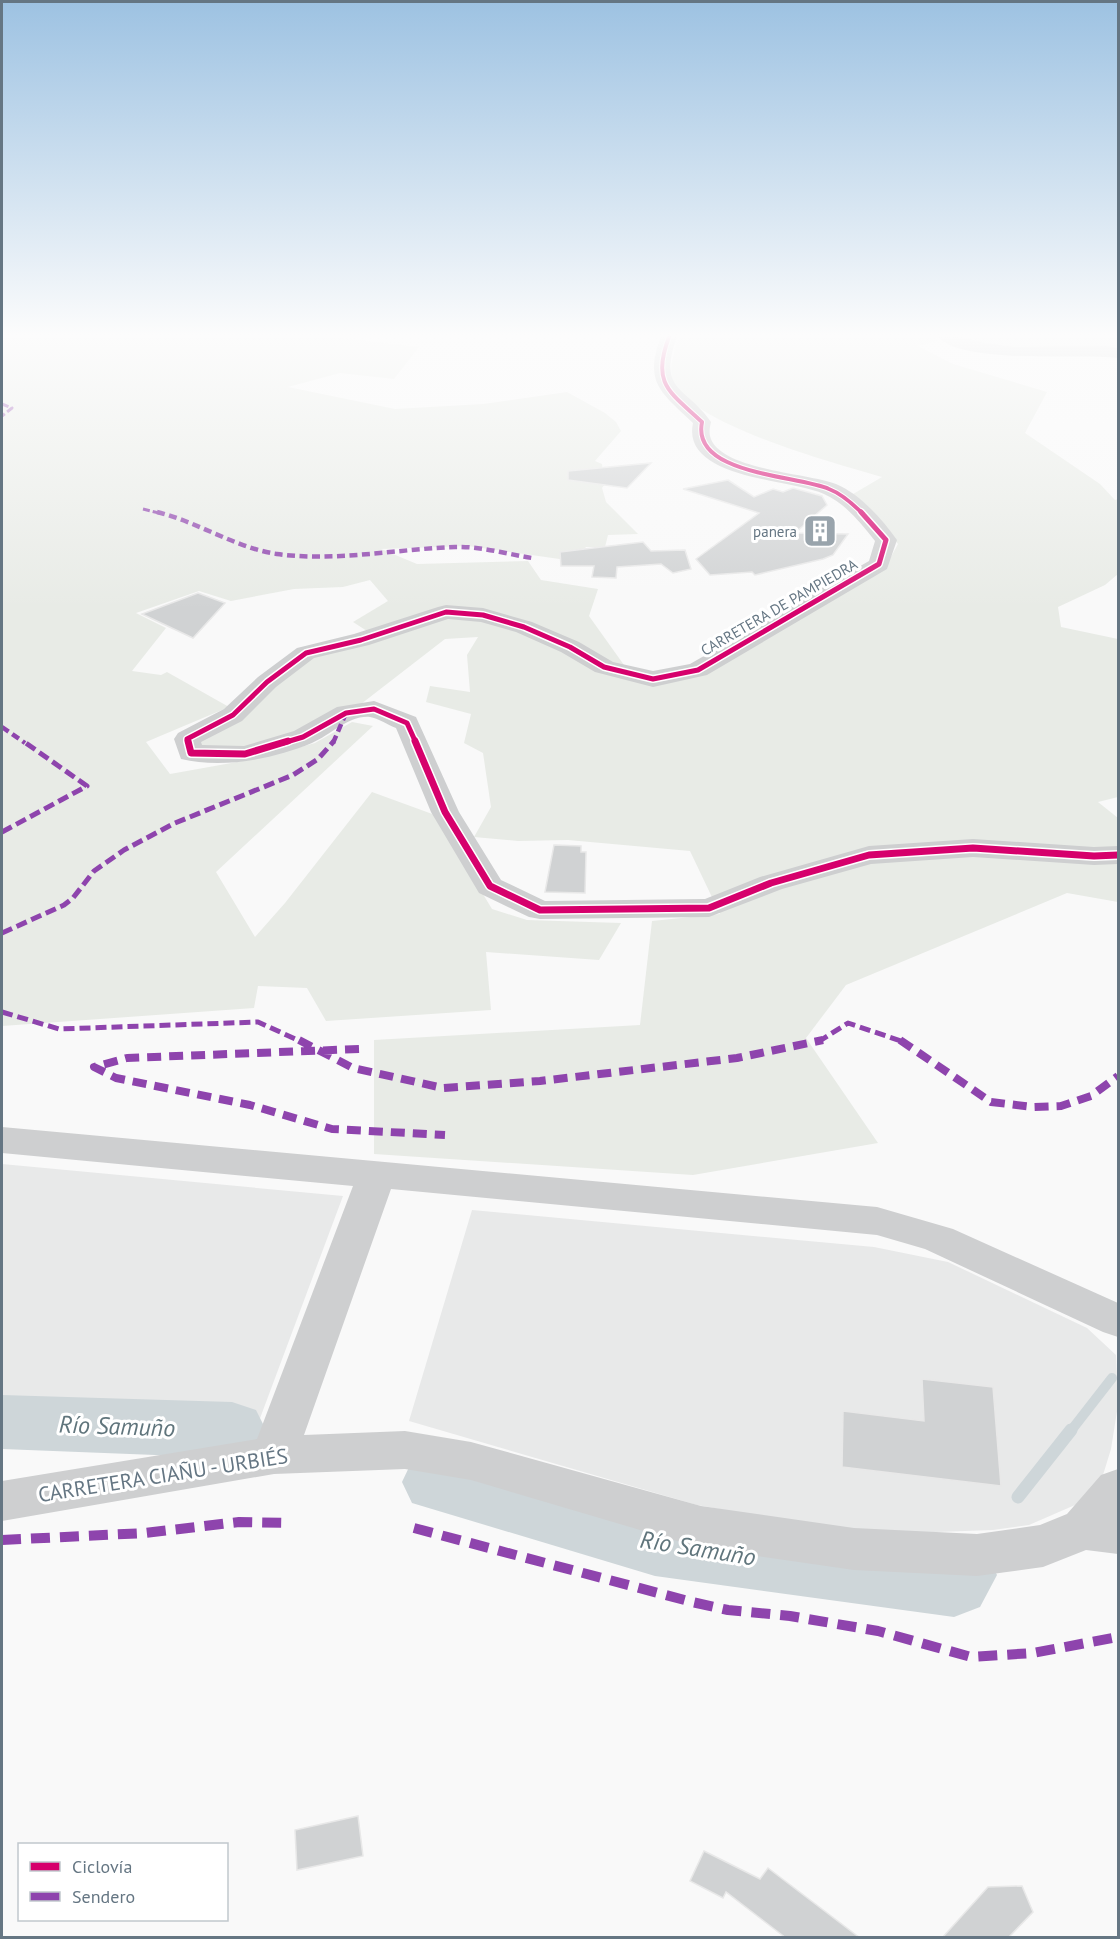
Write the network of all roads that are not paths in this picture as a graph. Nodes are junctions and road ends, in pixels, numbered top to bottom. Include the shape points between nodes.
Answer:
1 (701, 427) edge
2 (1119, 855) edge
3 (2, 1140) edge
4 (376, 1176) junction
5 (1119, 1321) edge
6 (274, 1455) junction
7 (1119, 1489) edge
8 (2, 1501) edge
9 (1101, 1531) edge

1 - 2 street, CARRETERA DE PAMPIEDRA via 700,435 707,450 726,462 829,489 864,514 886,540 879,564 698,670 653,679 604,667 524,627 483,615 446,612 306,653 267,682 233,715 187,739 191,753 245,754 303,737 346,713 374,709 407,723 445,812 490,886 540,910 709,908 771,883 869,855 973,848
3 - 4 street
4 - 5 street via 877,1221 939,1239
4 - 6 street
6 - 8 street, CARRETERA CIAÑU - URBIÉS
6 - 9 street, CARRETERA CIAÑU - URBIÉS via 405,1450 471,1461 701,1527 854,1549 977,1554 1043,1546
7 - 9 street, CARRETERA CIAÑU - URBIÉS

